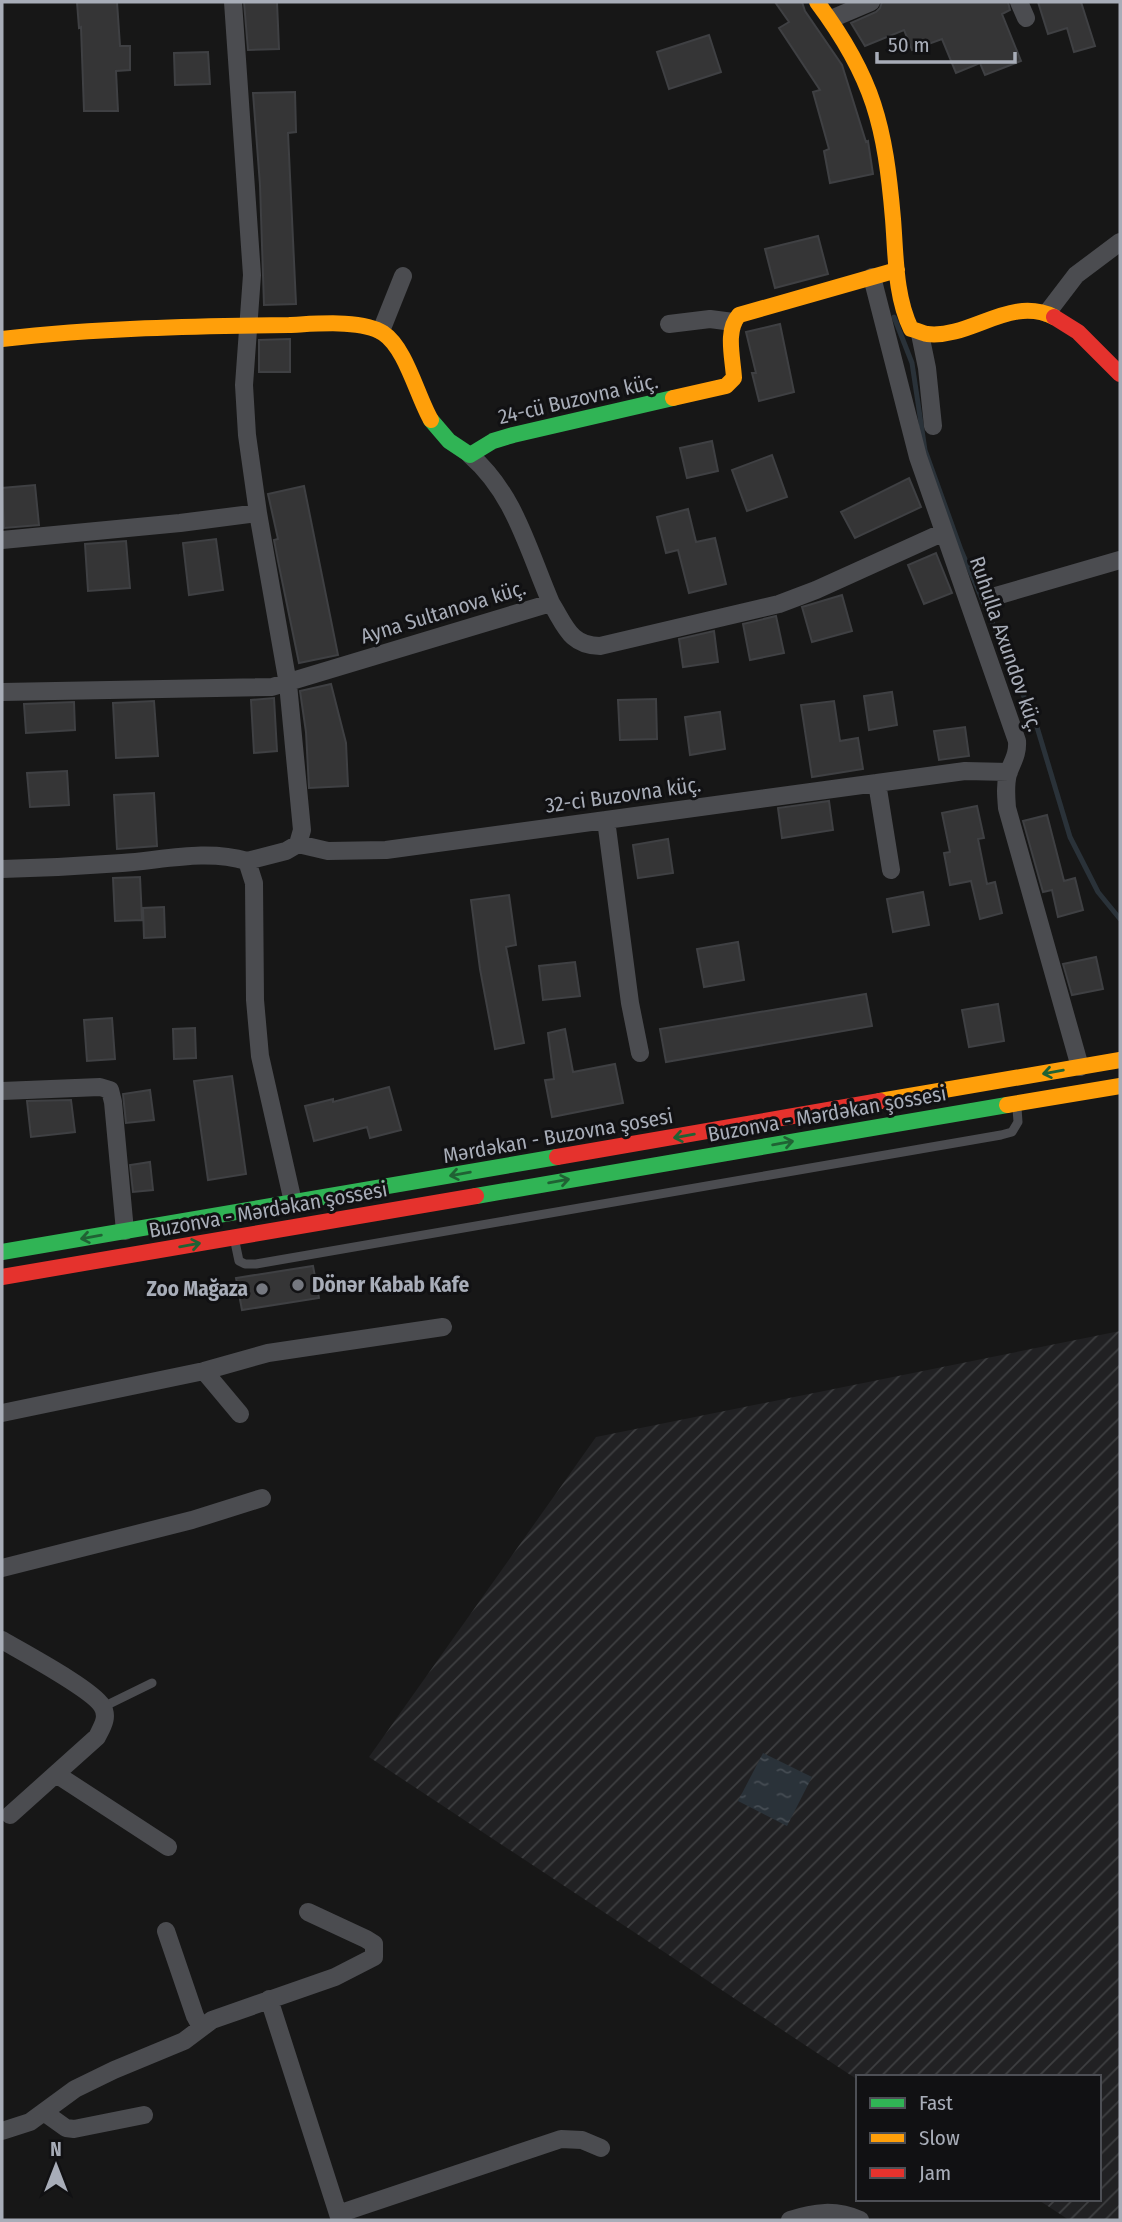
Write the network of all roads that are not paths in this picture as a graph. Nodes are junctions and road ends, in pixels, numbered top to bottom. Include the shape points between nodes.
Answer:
1 (233, 2) edge
2 (817, 2) edge
3 (871, 2) edge
4 (831, 19) junction
5 (1120, 242) edge
6 (897, 270) junction
7 (403, 276) dead end
8 (872, 277) junction
9 (1047, 313) junction
10 (733, 322) junction
11 (669, 324) dead end
12 (250, 325) junction
13 (381, 331) junction
14 (920, 334) junction
15 (2, 339) edge
16 (1120, 374) edge
17 (933, 426) dead end
18 (470, 455) junction
19 (258, 513) junction
20 (944, 532) junction
21 (2, 540) edge
22 (1120, 560) edge
23 (996, 596) dead end
24 (551, 603) junction
25 (288, 684) junction
26 (2, 692) edge
27 (1009, 772) junction
28 (877, 783) junction
29 (606, 820) junction
30 (298, 844) junction
31 (247, 861) junction
32 (2, 869) edge
33 (891, 870) dead end
34 (640, 1053) dead end
35 (1120, 1060) edge
36 (1080, 1067) junction
37 (1120, 1086) edge
38 (2, 1091) edge
39 (1016, 1103) junction
40 (896, 1139) junction
41 (693, 1174) junction
42 (293, 1202) junction
43 (125, 1231) junction
44 (234, 1237) junction
45 (2, 1252) edge
46 (2, 1277) edge
47 (443, 1327) dead end
48 (204, 1371) junction
49 (2, 1413) edge
50 (240, 1414) dead end
51 (262, 1498) dead end
52 (2, 1568) edge
53 (2, 1640) edge
54 (152, 1683) dead end
55 (103, 1707) junction
56 (56, 1774) junction
57 (9, 1815) dead end
58 (168, 1847) dead end
59 (308, 1912) dead end
60 (166, 1931) dead end
61 (269, 1999) junction
62 (201, 2027) junction
63 (45, 2113) junction
64 (144, 2115) dead end
65 (2, 2131) edge
66 (601, 2148) dead end
67 (339, 2217) edge
68 (790, 2220) edge
69 (860, 2220) edge

1 - 12 street via 252,275
2 - 4 main road
3 - 4 street
4 - 6 main road via 866,76 882,126
5 - 9 street via 1076,275
6 - 8 main road
6 - 14 main road via 906,321
7 - 13 street
8 - 10 main road via 762,307
8 - 20 street, Ruhulla Axundov küç. via 918,457
9 - 14 main road via 1018,312 940,334
9 - 16 main road via 1072,329
10 - 11 street via 710,319
10 - 18 main road, 24-cü Buzovna küç. via 734,378 726,386 513,435
12 - 13 main road via 345,324
12 - 15 main road
12 - 19 street via 244,385
13 - 18 main road via 402,356 430,418 449,441
14 - 17 street
18 - 24 street via 506,498
19 - 21 street
19 - 25 street
20 - 24 street, Ayna Sultanova küç. via 779,604 600,646 585,646 574,639
20 - 27 street, Ruhulla Axundov küç. via 1017,741 1018,752
22 - 23 street
24 - 25 street, Ayna Sultanova küç.
25 - 26 street, Ayna Sultanova küç. via 249,690
25 - 30 street via 302,830
27 - 28 street, 32-ci Buzovna küç. via 965,771
27 - 36 street, Ruhulla Axundov küç. via 1007,808
28 - 29 street, 32-ci Buzovna küç.
28 - 33 street
29 - 30 street, 32-ci Buzovna küç. via 386,850 328,850
29 - 34 street
30 - 31 street, 32-ci Buzovna küç.
31 - 32 street, 32-ci Buzovna küç. via 206,855
31 - 42 street via 254,883 260,1056
35 - 36 main road, Mərdəkan - Buzovna şosesi
36 -> 42 main road, Mərdəkan - Buzovna şosesi
37 - 39 main road, Buzonva - Mərdəkan şossesi
38 - 43 street via 110,1090
39 - 40 main road, Buzonva - Mərdəkan şossesi
39 - 40 lane via 1018,1122 1012,1132
41 -> 40 main road, Buzonva - Mərdəkan şossesi
40 - 41 lane
44 -> 41 main road, Buzonva - Mərdəkan şossesi
41 - 44 lane via 256,1264 239,1261
42 - 43 main road, Mərdəkan - Buzovna şosesi
43 -> 45 main road, Mərdəkan - Buzovna şosesi
46 -> 44 main road, Buzonva - Mərdəkan şossesi
47 - 48 street via 268,1353
48 - 49 street
48 - 50 street
51 - 52 street
53 - 55 street via 86,1690
54 - 55 lane
55 - 56 street via 104,1725 97,1737
56 - 57 street
56 - 58 street
59 - 61 street via 374,1944 374,1957 335,1977
60 - 62 street
61 - 62 street
61 - 67 street
62 - 63 street via 173,2047 75,2089
63 - 64 street via 74,2129
63 - 65 street
66 - 67 street via 582,2140 561,2139
68 - 69 street via 820,2212 848,2214

